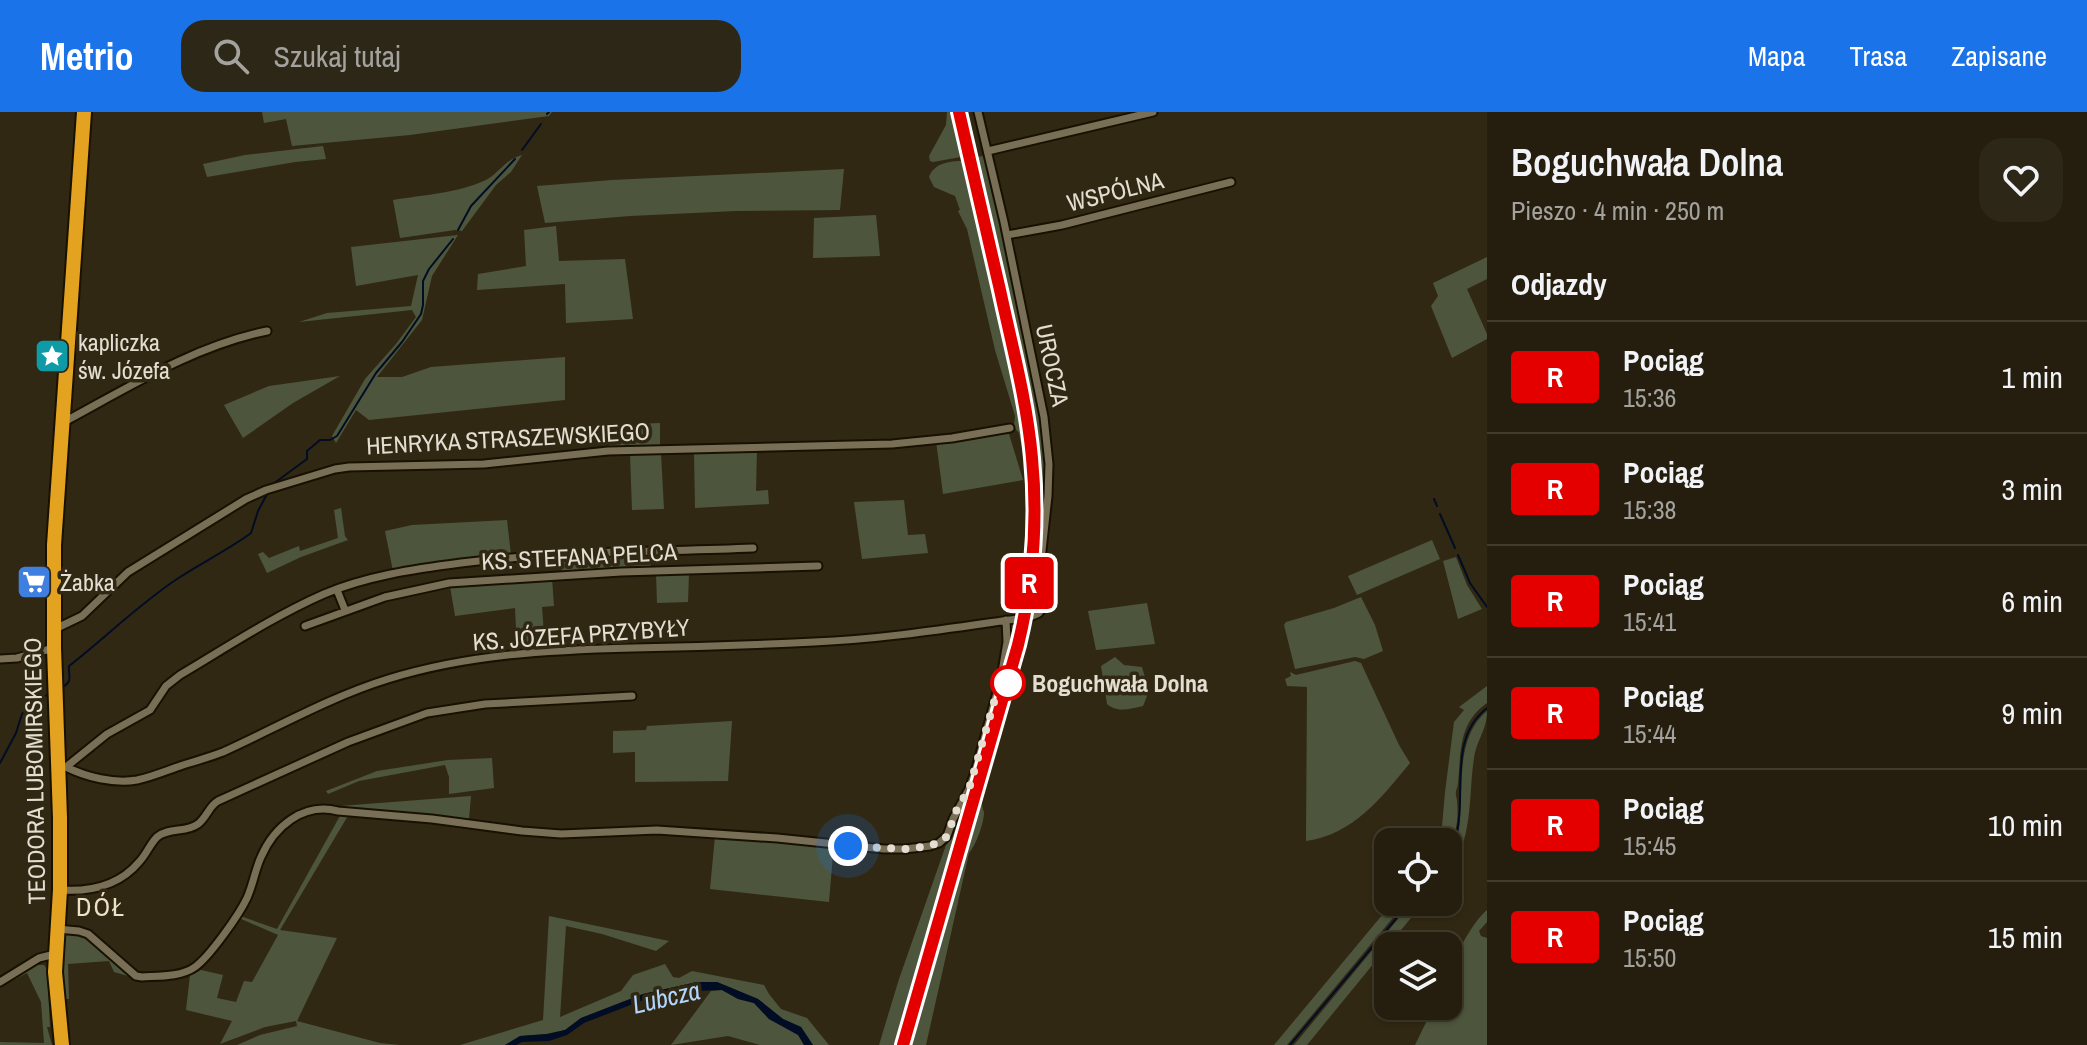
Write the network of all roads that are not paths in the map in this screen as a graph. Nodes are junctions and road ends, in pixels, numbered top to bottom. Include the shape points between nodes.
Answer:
1 (84, 112) edge
2 (978, 112) edge
3 (1153, 112) edge
4 (988, 151) junction
5 (1231, 182) dead end
6 (1007, 235) junction
7 (267, 331) dead end
8 (62, 423) junction
9 (1010, 428) dead end
10 (753, 548) dead end
11 (818, 566) dead end
12 (337, 590) junction
13 (345, 610) junction
14 (1024, 618) joint
15 (1006, 620) junction
16 (305, 626) dead end
17 (53, 629) junction
18 (54, 648) junction
19 (0, 659) edge
20 (632, 696) dead end
21 (63, 767) junction
22 (60, 890) junction
23 (57, 929) junction
24 (55, 954) junction
25 (0, 982) edge
26 (62, 1045) edge

1 - 8 highway, TEODORA LUBOMIRSKIEGO
2 - 4 street, UROCZA
3 - 4 street
4 - 6 street, UROCZA
5 - 6 street, WSPÓLNA
6 - 14 street, UROCZA via 1049,464 1042,608 1036,616
7 - 8 street via 173,364
8 - 17 highway, TEODORA LUBOMIRSKIEGO
9 - 17 street, HENRYKA STRASZEWSKIEGO via 892,444 608,451 484,464 335,469 246,499 128,572 82,616
10 - 12 street, KS. STEFANA PELCA via 491,559 401,571
11 - 13 street, KS. STEFANA PELCA via 449,583
12 - 13 street
12 - 21 street, KS. STEFANA PELCA via 180,675 150,710
13 - 16 street, KS. STEFANA PELCA
14 - 15 street, KS. JÓZEFA PRZYBYŁY
15 - 21 street, KS. JÓZEFA PRZYBYŁY via 871,639 482,658 365,686 221,752 138,780 98,778
15 - 23 street via 1001,678 975,772 939,843 884,849 657,830 561,834 315,810 287,822 268,842 237,915 203,960 184,973 136,976 88,934
17 - 18 highway, TEODORA LUBOMIRSKIEGO
18 - 19 street
18 - 21 highway, TEODORA LUBOMIRSKIEGO
20 - 22 street via 485,704 427,713 348,742 212,804 191,828 157,837 134,867 110,883 84,891
21 - 22 highway, TEODORA LUBOMIRSKIEGO
22 - 23 highway, TEODORA LUBOMIRSKIEGO
23 - 24 highway, TEODORA LUBOMIRSKIEGO
24 - 25 street
24 - 26 highway, TEODORA LUBOMIRSKIEGO

